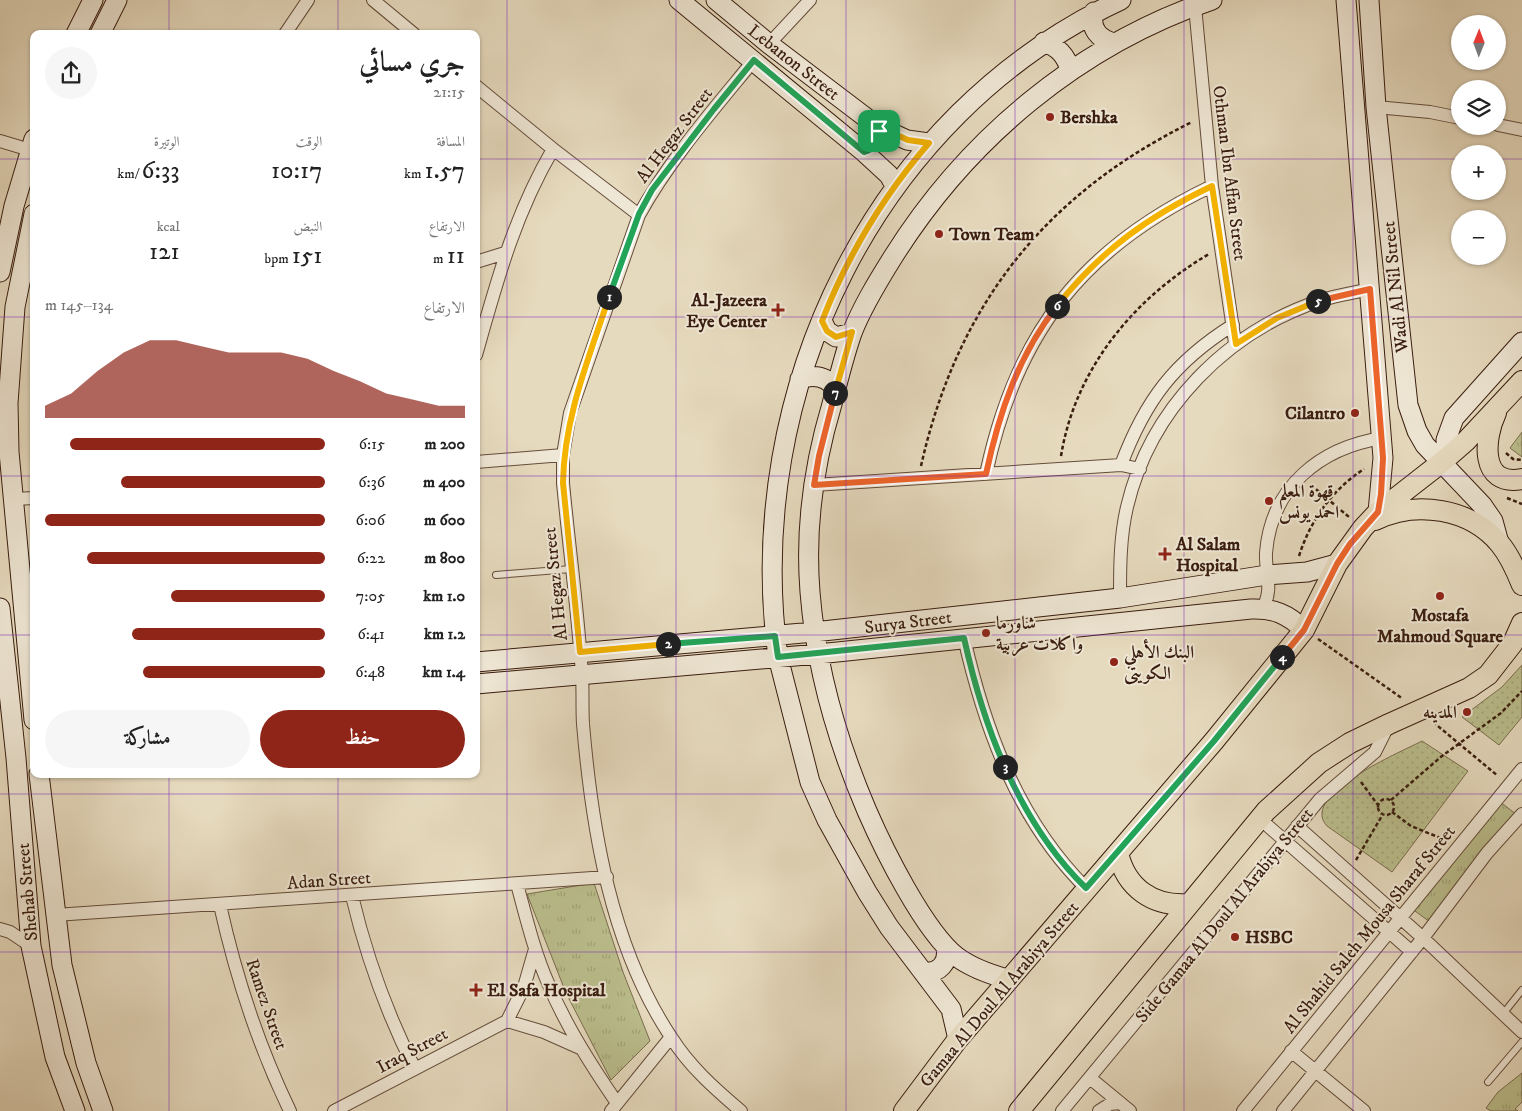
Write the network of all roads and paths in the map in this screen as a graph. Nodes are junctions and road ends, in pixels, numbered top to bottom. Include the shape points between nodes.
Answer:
1 (94, 0) edge
2 (117, 0) edge
3 (308, 0) edge
4 (373, 0) edge
5 (679, 0) edge
6 (716, 0) edge
7 (810, 0) edge
8 (1121, 0) edge
9 (1346, 0) edge
10 (1369, 0) edge
11 (1203, 3) edge
12 (1094, 12) junction
13 (78, 30) edge
14 (102, 30) edge
15 (288, 30) edge
16 (409, 30) edge
17 (1044, 42) junction
18 (1115, 42) junction
19 (769, 44) junction
20 (754, 60) junction
21 (1070, 70) junction
22 (480, 89) edge
23 (1376, 107) junction
24 (1204, 116) junction
25 (1451, 116) edge
26 (877, 126) junction
27 (1506, 127) edge
28 (1522, 130) edge
29 (0, 141) edge
30 (929, 143) junction
31 (30, 144) edge
32 (553, 150) junction
33 (30, 151) edge
34 (864, 152) junction
35 (895, 186) junction
36 (1212, 186) junction
37 (639, 214) junction
38 (30, 231) edge
39 (1221, 247) junction
40 (504, 253) junction
41 (480, 261) edge
42 (0, 272) edge
43 (1370, 289) junction
44 (822, 321) junction
45 (1233, 325) junction
46 (852, 332) junction
47 (480, 340) edge
48 (1522, 342) edge
49 (1236, 344) junction
50 (800, 379) junction
51 (1522, 381) edge
52 (836, 389) junction
53 (1504, 400) junction
54 (1408, 405) junction
55 (1380, 412) junction
56 (1382, 438) junction
57 (1504, 448) dead end
58 (563, 455) junction
59 (1383, 458) junction
60 (1445, 460) junction
61 (1522, 460) edge
62 (480, 462) edge
63 (1121, 465) junction
64 (1059, 468) junction
65 (1140, 469) junction
66 (986, 474) junction
67 (1300, 476) junction
68 (918, 479) junction
69 (1522, 479) edge
70 (814, 485) junction
71 (30, 498) edge
72 (14, 500) junction
73 (1328, 500) junction
74 (1369, 522) junction
75 (1499, 543) junction
76 (1337, 564) junction
77 (571, 569) junction
78 (1296, 573) junction
79 (496, 575) dead end
80 (1267, 575) junction
81 (1522, 584) edge
82 (1120, 598) junction
83 (0, 608) edge
84 (1262, 608) junction
85 (1522, 623) edge
86 (1304, 630) junction
87 (814, 632) junction
88 (775, 636) junction
89 (964, 638) junction
90 (580, 652) junction
91 (818, 654) junction
92 (778, 657) junction
93 (480, 662) edge
94 (28, 664) junction
95 (6, 668) junction
96 (582, 674) junction
97 (30, 684) edge
98 (480, 684) edge
99 (1522, 690) edge
100 (6, 712) edge
101 (30, 713) edge
102 (1389, 724) junction
103 (0, 740) edge
104 (16, 758) junction
105 (1522, 768) edge
106 (1353, 771) junction
107 (39, 778) edge
108 (1391, 800) junction
109 (1378, 805) junction
110 (1392, 812) junction
111 (1383, 814) junction
112 (1522, 814) edge
113 (1260, 819) junction
114 (1297, 826) junction
115 (1285, 842) junction
116 (1459, 846) junction
117 (1118, 853) junction
118 (1348, 872) junction
119 (606, 877) junction
120 (517, 884) junction
121 (1086, 888) junction
122 (352, 896) junction
123 (1189, 904) junction
124 (220, 905) junction
125 (55, 915) junction
126 (1400, 918) junction
127 (0, 929) edge
128 (1389, 932) junction
129 (1423, 938) junction
130 (31, 946) junction
131 (946, 947) junction
132 (535, 950) junction
133 (1412, 952) junction
134 (923, 972) junction
135 (1007, 980) junction
136 (1522, 990) edge
137 (1502, 1015) junction
138 (507, 1021) junction
139 (1522, 1032) edge
140 (671, 1037) junction
141 (958, 1039) junction
142 (1522, 1042) edge
143 (580, 1048) junction
144 (1291, 1051) junction
145 (416, 1069) junction
146 (1316, 1071) junction
147 (1090, 1078) junction
148 (1488, 1082) dead end
149 (1120, 1103) junction
150 (614, 1107) edge
151 (75, 1111) edge
152 (103, 1111) edge
153 (290, 1111) edge
154 (334, 1111) edge
155 (740, 1111) edge
156 (904, 1111) edge
157 (1019, 1111) edge
158 (1062, 1111) edge
159 (1099, 1111) edge
160 (1130, 1111) edge
161 (1243, 1111) edge
162 (1283, 1111) edge
163 (1364, 1111) edge

1 - 13 street
2 - 14 street
3 - 15 street
4 - 16 street
5 - 20 street, Lebanon Street
6 - 19 street, Lebanon Street
7 - 19 street
8 - 12 street
9 - 43 street, Wadi Al Nil Street
10 - 23 street, Wadi Al Nil Street
11 - 18 street
11 - 24 street, Othman Ibn Affan Street
12 - 17 street
12 - 18 street via 1095,30 1103,39
17 - 21 street via 1052,44 1064,55
17 - 30 street via 986,86
18 - 21 street
19 - 26 street, Lebanon Street
20 - 34 street, Lebanon Street
20 - 37 street, Al Hegaz Street via 662,178
21 - 46 street via 988,139 942,188 897,250
22 - 32 street
23 - 25 street
23 - 54 street, Wadi Al Nil Street
24 - 36 street, Othman Ibn Affan Street
24 - 68 path via 1149,143 1099,177 1054,216 1014,261 980,310 952,364 931,420
26 - 30 street, Lebanon Street via 908,140
26 - 34 street via 877,142
27 - 28 street
29 - 31 street
30 - 35 street
32 - 37 street
32 - 40 street via 521,210
33 - 42 street
34 - 35 street, Lebanon Street via 889,175
35 - 44 street via 861,241
36 - 39 street, Othman Ibn Affan Street
36 - 66 street via 1173,205 1104,254 1048,318 1015,377 994,433
37 - 58 street, Al Hegaz Street via 575,400
38 - 72 street via 21,269 10,355 9,452
39 - 45 street, Othman Ibn Affan Street
39 - 64 path via 1159,289 1110,340 1076,400 1065,433
40 - 41 street
40 - 47 street
43 - 49 street via 1322,300 1277,318
43 - 55 street, Wadi Al Nil Street
44 - 46 street via 827,331 836,337
44 - 50 street
45 - 49 street, Othman Ibn Affan Street
45 - 63 street via 1184,361 1163,384 1146,408
46 - 52 street
48 - 60 street via 1454,418 1446,440
49 - 65 street via 1206,368 1181,396 1159,428
50 - 52 street via 820,377
50 - 88 street via 780,462 776,500 772,542
51 - 53 main road, Gamaa Al Doul Al Arabiya Street
52 - 70 street
53 - 60 main road, Gamaa Al Doul Al Arabiya Street
53 - 69 main road via 1489,433 1488,461 1498,475 1506,479
54 - 55 street via 1398,412
54 - 60 street, Wadi Al Nil Street via 1425,445
55 - 56 street, Wadi Al Nil Street
56 - 59 street, Wadi Al Nil Street
56 - 67 street via 1337,450
57 - 61 path via 1513,459
58 - 62 street
58 - 77 street, Al Hegaz Street
59 - 73 path via 1354,476
59 - 74 street, Wadi Al Nil Street via 1381,494
60 - 74 main road, Gamaa Al Doul Al Arabiya Street
60 - 75 street, Wadi Al Nil Street via 1482,505 1492,521
63 - 64 street
63 - 65 street
64 - 66 street
65 - 82 street via 1127,506 1120,552
66 - 68 street
67 - 73 path
67 - 80 street via 1287,493 1272,526 1266,554
68 - 70 street
70 - 87 street via 809,558
71 - 72 street
72 - 94 street
73 - 74 path
73 - 78 path via 1307,534
74 - 75 main road via 1411,509 1436,510 1459,516 1481,527
74 - 76 main road, Gamaa Al Doul Al Arabiya Street
75 - 81 main road via 1514,564
76 - 78 street, Surya Street
76 - 86 main road, Gamaa Al Doul Al Arabiya Street
77 - 79 lane
77 - 90 street, Al Hegaz Street
78 - 80 street, Surya Street
80 - 82 street, Surya Street
80 - 84 street via 1269,593
82 - 87 street, Surya Street
83 - 95 street, Shehab Street
84 - 86 street, Surya Street via 1285,614
84 - 89 street, Surya Street
85 - 102 main road via 1513,643 1488,675 1469,688
86 - 117 main road, Gamaa Al Doul Al Arabiya Street
87 - 88 street, Surya Street
87 - 91 street
88 - 90 street, Surya Street
88 - 92 street
89 - 91 street, Surya Street
89 - 121 street via 992,740 1016,791 1044,839
90 - 93 street, Surya Street
90 - 96 street, Al Hegaz Street
91 - 92 street, Surya Street
91 - 131 street via 835,724 873,824 906,888
92 - 96 street, Surya Street
92 - 134 street via 810,782 827,820 867,892
94 - 95 street via 17,673
94 - 97 street
95 - 100 street, Shehab Street
96 - 98 street, Surya Street
96 - 119 street, Al Hegaz Street via 588,774
99 - 108 path via 1500,713 1442,756
100 - 101 street
100 - 104 street, Shehab Street
102 - 106 street, Side Gamaa Al Doul Al Arabiya Street via 1375,752
102 - 113 main road via 1319,763
103 - 104 street
104 - 130 street, Shehab Street
105 - 116 street, Al Shahid Saleh Mousa Sharaf Street
106 - 109 path
106 - 114 street, Side Gamaa Al Doul Al Arabiya Street via 1320,799
107 - 125 street, Shehab Street
108 - 109 path via 1383,799
108 - 110 path
109 - 111 path
110 - 111 path
110 - 116 path via 1411,826
111 - 118 path
112 - 129 street via 1486,853
113 - 115 street
113 - 123 main road
114 - 115 street, Side Gamaa Al Doul Al Arabiya Street
114 - 118 street
115 - 128 street
115 - 147 street, Side Gamaa Al Doul Al Arabiya Street
116 - 126 street, Al Shahid Saleh Mousa Sharaf Street
117 - 121 main road, Gamaa Al Doul Al Arabiya Street
117 - 123 main road via 1126,876 1142,894 1164,903
118 - 126 street
119 - 120 street, Adan Street
119 - 140 street, Al Hegaz Street via 638,976
120 - 122 street, Adan Street
120 - 132 street
121 - 135 main road, Gamaa Al Doul Al Arabiya Street
122 - 124 street, Adan Street
122 - 145 street via 377,985 394,1028
123 - 157 main road
124 - 125 street, Adan Street
124 - 153 street, Ramez Street via 244,998
125 - 152 street, Shehab Street via 73,1014
126 - 128 street, Al Shahid Saleh Mousa Sharaf Street
126 - 129 street
127 - 130 street
128 - 133 street
128 - 144 street, Al Shahid Saleh Mousa Sharaf Street
129 - 133 street
129 - 137 street
130 - 151 street, Shehab Street via 55,1057
131 - 134 street via 942,967 933,972
131 - 135 street via 973,967
132 - 138 street via 524,986
132 - 143 street
133 - 146 street
134 - 141 street via 951,1009
135 - 141 main road, Gamaa Al Doul Al Arabiya Street
136 - 137 lane
137 - 139 street
138 - 143 street via 544,1032
138 - 145 street, Iraq Street
140 - 150 street
140 - 155 street, Al Hegaz Street via 695,1068
141 - 156 main road, Gamaa Al Doul Al Arabiya Street
142 - 148 lane
143 - 150 street
144 - 146 street
144 - 161 street, Al Shahid Saleh Mousa Sharaf Street
145 - 154 street, Iraq Street
146 - 162 street
146 - 163 street
147 - 149 street
147 - 158 street, Side Gamaa Al Doul Al Arabiya Street
149 - 159 street via 1110,1104
149 - 160 street

